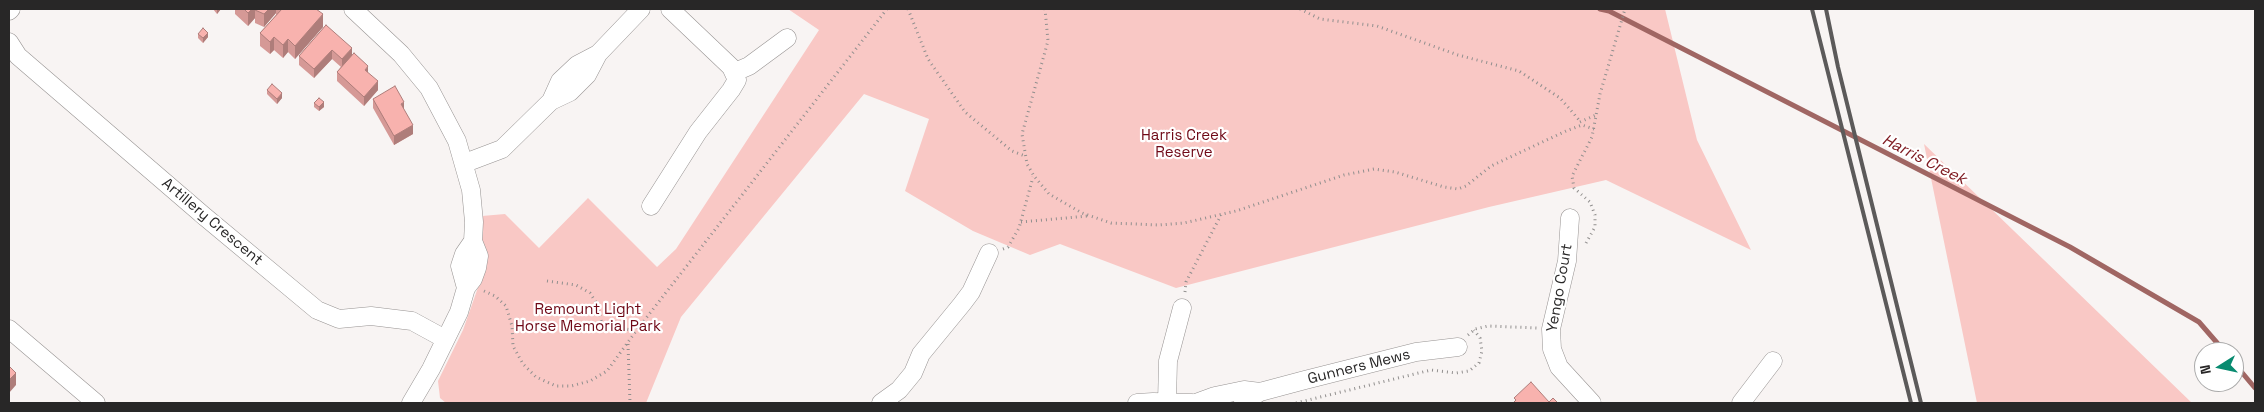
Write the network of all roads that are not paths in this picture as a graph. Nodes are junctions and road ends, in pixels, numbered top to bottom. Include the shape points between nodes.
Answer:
1 (641, 9) edge
2 (670, 9) edge
3 (362, 11) edge
4 (787, 38) dead end
5 (9, 42) edge
6 (735, 72) junction
7 (465, 163) junction
8 (652, 206) dead end
9 (1570, 218) dead end
10 (989, 253) road end
11 (1182, 308) road end
12 (9, 329) edge
13 (445, 338) junction
14 (1458, 347) road end
15 (1773, 361) dead end
16 (1260, 392) junction
17 (419, 401) edge
18 (882, 402) edge
19 (1167, 402) junction
20 (96, 403) edge
21 (1137, 403) edge
22 (1194, 403) edge
23 (1243, 403) edge
24 (1592, 403) edge
25 (1741, 403) edge

1 - 7 street via 598,54 587,75 570,92 551,101 502,149
2 - 6 street
3 - 7 street via 429,88 449,122
4 - 6 street via 749,66
5 - 13 street, Artillery Crescent via 18,56 317,310 340,319 371,316 412,321
6 - 8 street via 735,85 698,132
7 - 13 street via 473,206 473,241 479,256 473,279
9 - 24 street, Yengo Court via 1567,261 1551,329 1552,350 1559,368
10 - 18 street via 971,292 921,354 913,373
11 - 19 street via 1168,361
12 - 20 street
13 - 17 street
14 - 16 street, Gunners Mews via 1416,352
15 - 25 street
16 - 22 street, Gunners Mews via 1244,390
16 - 23 street, Gunners Mews
19 - 21 street, Gunners Mews
19 - 22 street, Gunners Mews

